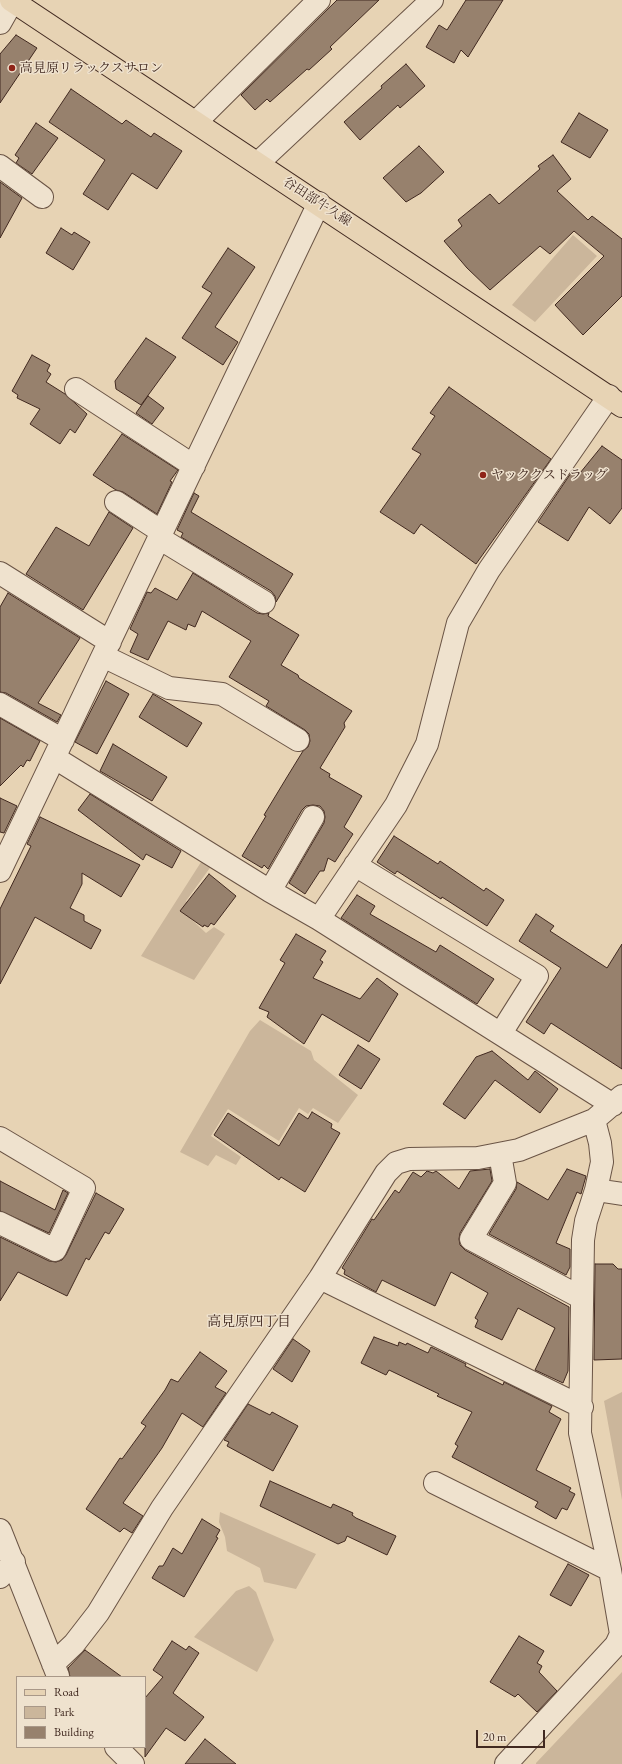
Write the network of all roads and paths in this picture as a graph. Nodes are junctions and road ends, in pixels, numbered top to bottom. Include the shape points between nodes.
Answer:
1 (12, 0) edge
2 (319, 0) edge
3 (432, 0) edge
4 (0, 23) edge
5 (196, 122) junction
6 (258, 163) junction
7 (0, 166) edge
8 (42, 197) dead end
9 (319, 203) junction
10 (76, 389) dead end
11 (615, 401) edge
12 (194, 466) junction
13 (116, 502) dead end
14 (161, 535) junction
15 (0, 573) edge
16 (264, 602) dead end
17 (106, 649) junction
18 (0, 704) edge
19 (298, 740) dead end
20 (59, 749) junction
21 (313, 817) dead end
22 (6, 845) edge
23 (355, 865) junction
24 (0, 871) edge
25 (270, 890) junction
26 (320, 919) junction
27 (501, 1033) junction
28 (617, 1100) edge
29 (594, 1120) junction
30 (0, 1138) edge
31 (500, 1154) junction
32 (596, 1190) junction
33 (622, 1194) edge
34 (0, 1223) edge
35 (320, 1278) junction
36 (582, 1298) junction
37 (582, 1407) junction
38 (435, 1484) dead end
39 (0, 1530) edge
40 (7, 1569) edge
41 (610, 1570) junction
42 (56, 1670) edge
43 (117, 1748) edge
44 (133, 1764) edge
45 (506, 1764) edge

1 - 4 street
1 - 5 main road, 谷田部牛久線
2 - 5 street
3 - 6 street
5 - 6 main road, 谷田部牛久線
6 - 9 main road, 谷田部牛久線
7 - 8 street
9 - 11 main road, 谷田部牛久線
9 - 12 street
10 - 12 street
11 - 23 street via 489,570 458,623 427,744 396,805
12 - 14 street
13 - 14 street
14 - 16 street
14 - 17 street
15 - 17 street
17 - 19 street via 169,688 222,694
17 - 20 street
18 - 20 street
20 - 22 street
20 - 25 street
21 - 25 street
22 - 24 street
23 - 26 street
23 - 27 street via 537,976
25 - 26 street
26 - 27 street
27 - 28 street
28 - 29 street
29 - 31 street via 519,1150
29 - 32 street via 602,1162
30 - 34 street via 84,1188 54,1250
31 - 35 street via 478,1158 409,1159 396,1163 386,1173
31 - 36 street via 505,1183 471,1239
32 - 33 street
32 - 36 street via 583,1240
35 - 37 street
35 - 42 street via 162,1508 98,1613
36 - 37 street
37 - 41 street via 580,1434
38 - 41 street
39 - 40 street
40 - 42 street
41 - 45 street via 621,1634 616,1645
43 - 44 street

